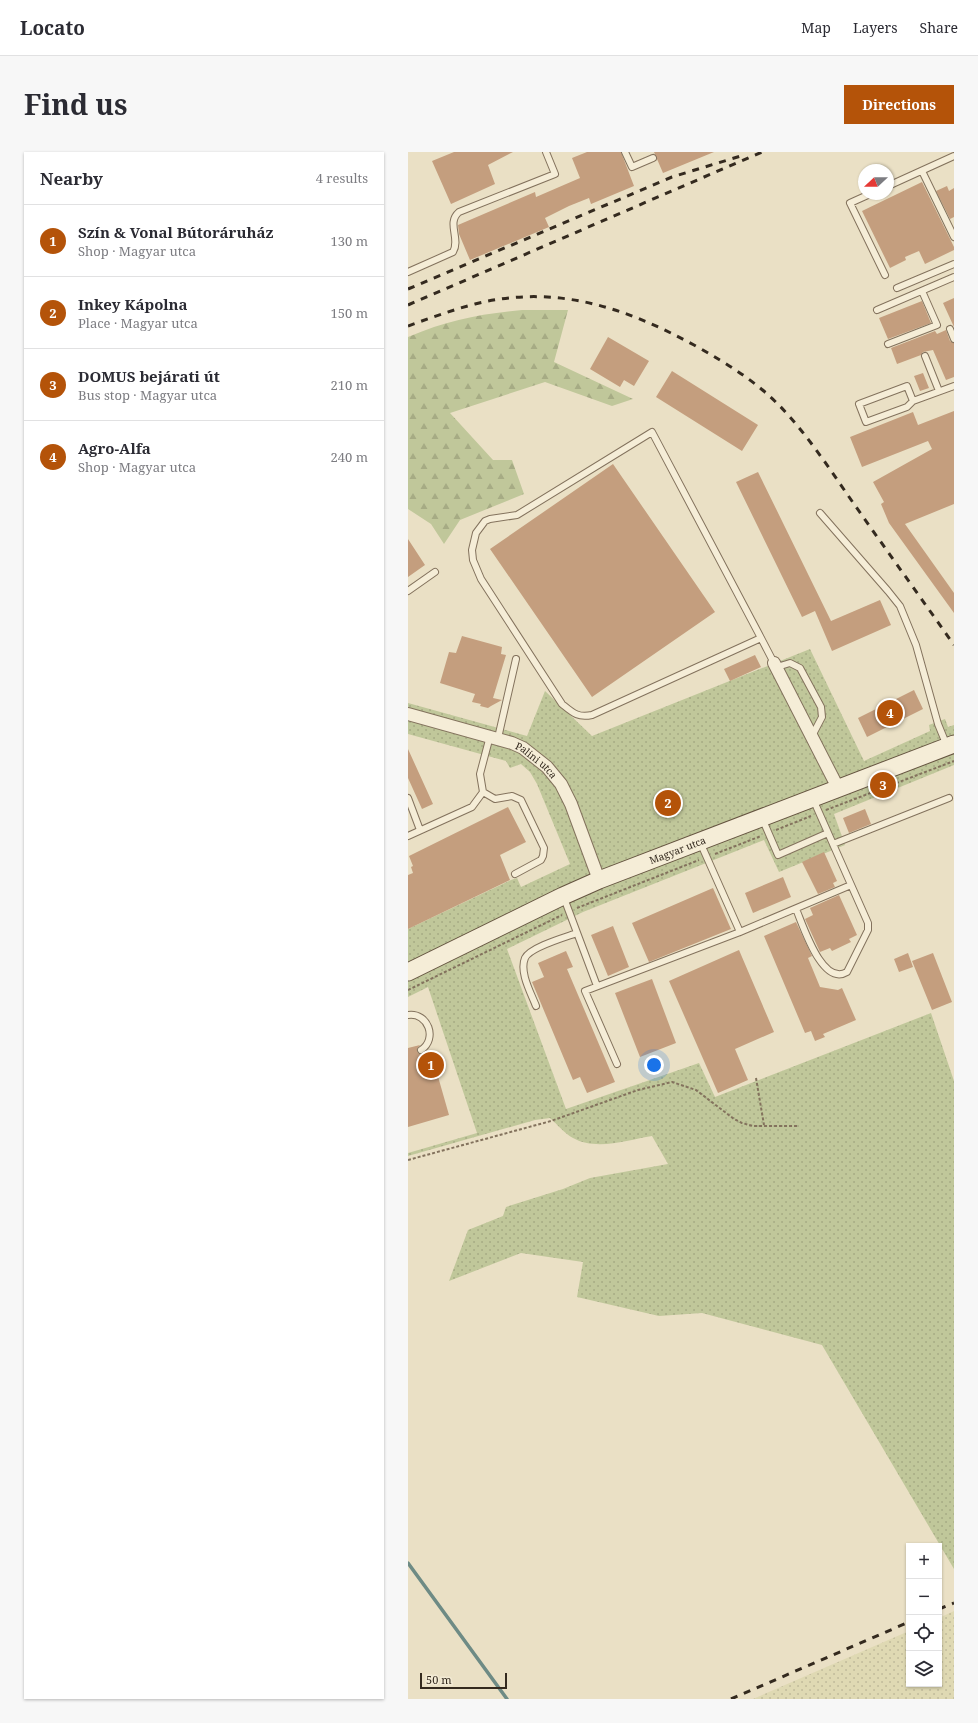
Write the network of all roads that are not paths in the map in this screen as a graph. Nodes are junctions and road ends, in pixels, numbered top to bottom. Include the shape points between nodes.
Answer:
1 (546, 152) edge
2 (625, 152) edge
3 (954, 156) edge
4 (653, 158) dead end
5 (922, 171) junction
6 (894, 183) edge
7 (858, 199) edge
8 (954, 237) edge
9 (954, 264) edge
10 (408, 272) edge
11 (885, 275) dead end
12 (954, 277) edge
13 (897, 288) dead end
14 (922, 291) junction
15 (877, 310) dead end
16 (950, 328) dead end
17 (954, 339) edge
18 (888, 344) dead end
19 (925, 356) dead end
20 (954, 386) edge
21 (939, 392) junction
22 (913, 401) junction
23 (820, 513) dead end
24 (435, 572) dead end
25 (408, 591) edge
26 (761, 638) junction
27 (516, 659) dead end
28 (775, 665) junction
29 (408, 714) edge
30 (812, 736) junction
31 (494, 737) junction
32 (952, 750) edge
33 (838, 788) junction
34 (483, 792) junction
35 (812, 797) junction
36 (408, 798) edge
37 (949, 798) dead end
38 (761, 817) junction
39 (420, 830) junction
40 (828, 833) junction
41 (408, 836) edge
42 (700, 841) junction
43 (833, 844) junction
44 (515, 874) dead end
45 (599, 880) junction
46 (851, 885) junction
47 (566, 904) junction
48 (796, 909) junction
49 (740, 932) junction
50 (577, 933) junction
51 (408, 972) edge
52 (597, 986) junction
53 (536, 1006) dead end
54 (408, 1015) edge
55 (421, 1050) dead end
56 (617, 1064) dead end

1 - 10 lane via 555,174 459,212 454,219 456,242 453,252
2 - 4 lane via 632,167
3 - 5 lane
5 - 6 lane
5 - 8 lane
7 - 11 lane via 850,203
9 - 13 lane
12 - 14 lane
14 - 15 lane
14 - 18 lane via 937,325
16 - 17 lane
19 - 21 lane
20 - 21 lane
21 - 22 lane
22 - 22 lane via 907,407 866,422 860,404 907,386
23 - 32 lane via 900,606 914,639 938,724
24 - 25 lane
26 - 26 lane via 592,715 577,716 562,704 481,579 473,560 472,550 476,533 490,519 517,514 652,432
26 - 28 lane
27 - 31 lane
28 - 30 street
28 - 30 lane via 797,665 821,707 822,716
29 - 31 street, Palini utca
30 - 33 street
31 - 34 lane via 480,774
31 - 45 street, Palini utca via 523,748 554,773 571,804
32 - 33 main road, Magyar utca
33 - 35 main road, Magyar utca
34 - 39 lane via 472,806
34 - 44 lane via 495,799 512,796 521,800 542,842 544,852 541,860
35 - 38 main road, Magyar utca
35 - 40 lane
36 - 39 lane
37 - 43 lane
38 - 40 lane via 778,855
38 - 42 main road, Magyar utca
39 - 41 lane
40 - 43 lane
42 - 45 main road, Magyar utca
42 - 49 lane
43 - 46 lane
45 - 47 main road, Magyar utca
46 - 48 lane
46 - 48 lane via 868,922 868,930 850,968 843,974 834,974 822,965
47 - 50 lane
47 - 51 main road, Magyar utca
48 - 49 lane
49 - 52 lane
50 - 52 lane
50 - 53 lane via 536,949 526,956 526,978
52 - 56 lane via 585,991
54 - 55 lane via 420,1016 428,1027 429,1040

